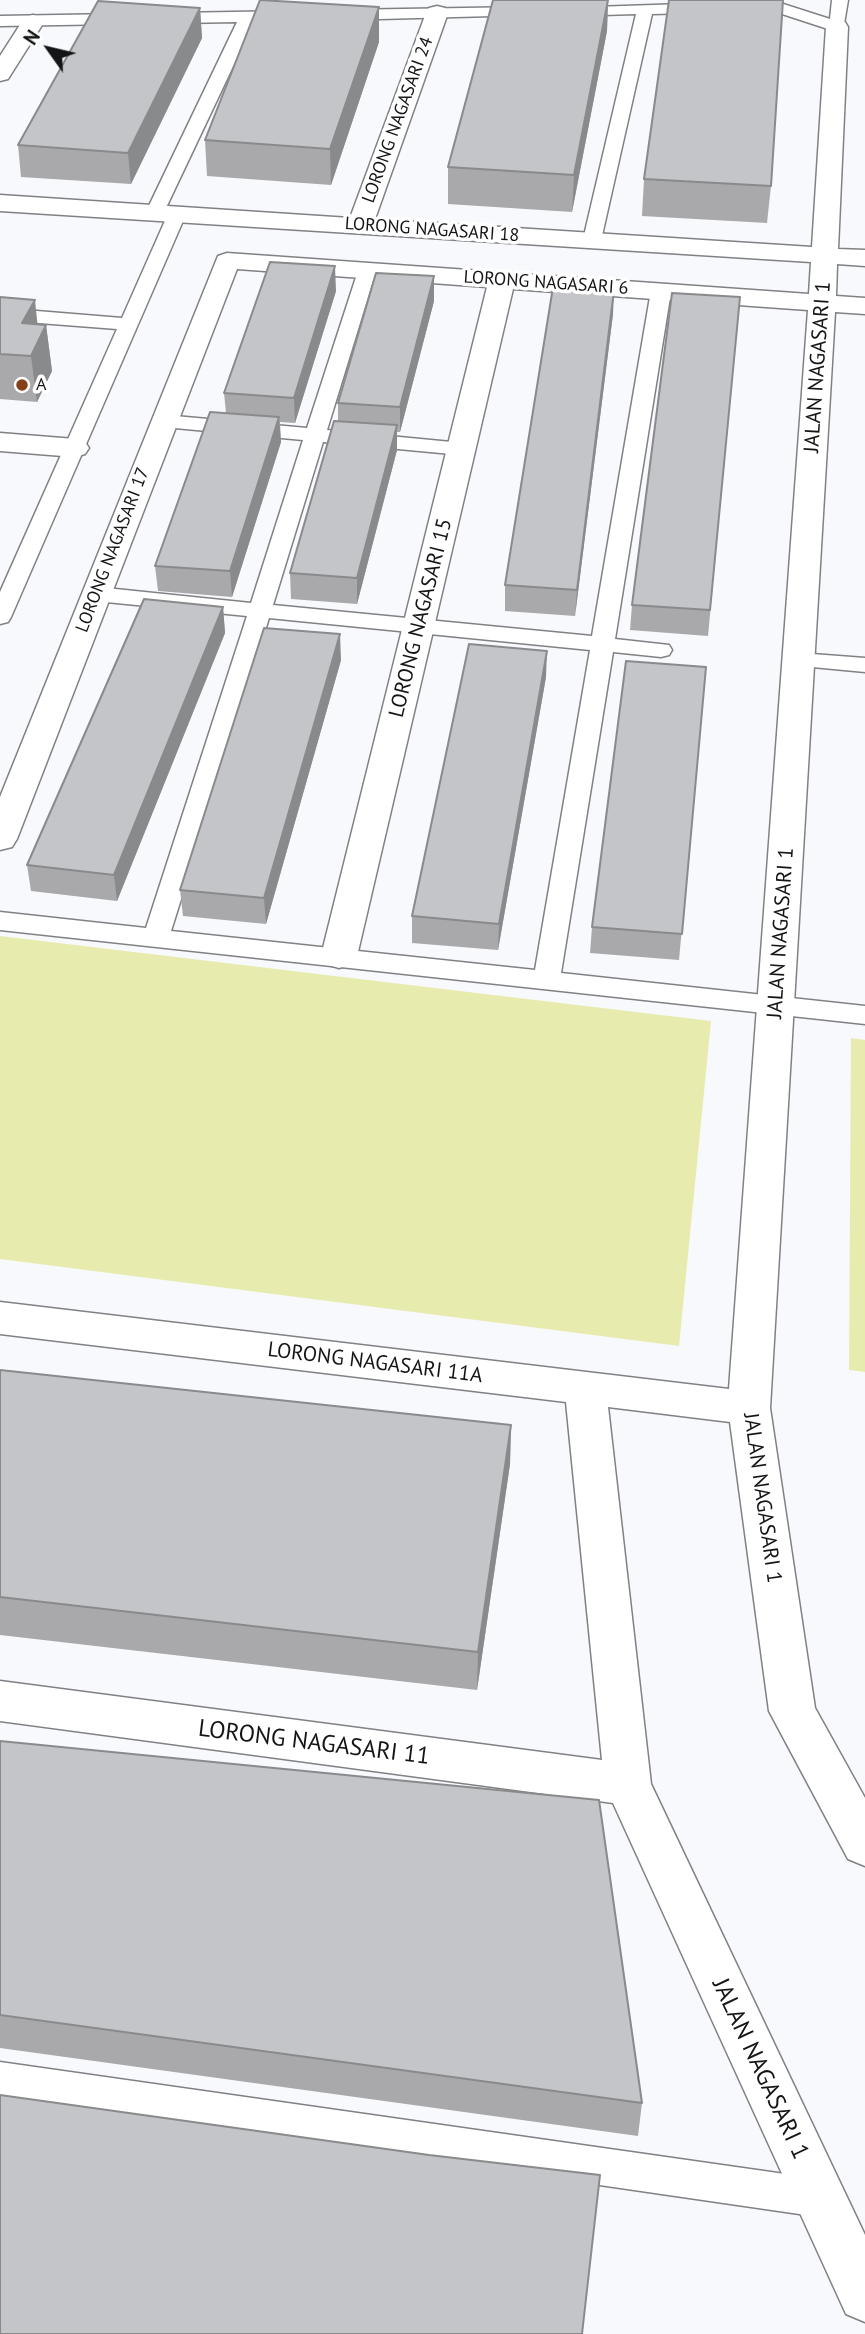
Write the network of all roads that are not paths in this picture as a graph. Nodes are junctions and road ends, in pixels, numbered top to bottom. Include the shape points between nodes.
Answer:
1 (840, 0) edge
2 (645, 9) junction
3 (437, 13) junction
4 (302, 16) edge
5 (329, 16) edge
6 (248, 17) junction
7 (0, 21) edge
8 (33, 22) junction
9 (837, 27) junction
10 (0, 74) edge
11 (0, 202) edge
12 (166, 213) junction
13 (360, 226) junction
14 (592, 240) junction
15 (825, 256) junction
16 (865, 258) edge
17 (227, 261) joint
18 (367, 271) junction
19 (502, 280) junction
20 (661, 291) junction
21 (822, 303) junction
22 (865, 306) edge
23 (0, 314) edge
24 (129, 324) junction
25 (164, 421) junction
26 (315, 435) junction
27 (0, 442) edge
28 (75, 448) junction
29 (462, 449) junction
30 (96, 594) junction
31 (260, 610) junction
32 (0, 617) edge
33 (419, 626) junction
34 (603, 644) junction
35 (661, 650) dead end
36 (799, 660) junction
37 (865, 665) edge
38 (0, 839) edge
39 (0, 921) edge
40 (156, 938) junction
41 (340, 956) junction
42 (547, 979) junction
43 (776, 1006) junction
44 (865, 1015) edge
45 (0, 1318) edge
46 (585, 1389) junction
47 (749, 1408) junction
48 (0, 1701) edge
49 (628, 1784) junction
50 (865, 1844) edge
51 (0, 2080) edge
52 (820, 2198) junction
53 (865, 2295) edge

1 - 9 lane, JALAN NAGASARI 1
2 - 3 lane
2 - 9 lane via 774,6
2 - 14 lane
3 - 5 lane
3 - 13 street, LORONG NAGASARI 24
4 - 6 lane
6 - 8 lane
6 - 12 lane
7 - 8 lane
8 - 10 street
9 - 15 street, JALAN NAGASARI 1
11 - 12 street, LORONG NAGASARI 18
12 - 13 street, LORONG NAGASARI 18
12 - 24 lane
13 - 14 street, LORONG NAGASARI 18
14 - 15 street, LORONG NAGASARI 18
15 - 16 street, LORONG NAGASARI 18
15 - 21 street, JALAN NAGASARI 1
17 - 18 street, LORONG NAGASARI 6
17 - 25 street, LORONG NAGASARI 17
18 - 19 street, LORONG NAGASARI 6
18 - 26 lane
19 - 20 street, LORONG NAGASARI 6
19 - 29 street, LORONG NAGASARI 15
20 - 21 street, LORONG NAGASARI 6
20 - 34 lane
21 - 22 street, LORONG NAGASARI 6
21 - 36 street, JALAN NAGASARI 1
23 - 24 lane
24 - 28 lane
25 - 26 lane
25 - 30 street, LORONG NAGASARI 17
26 - 29 lane
26 - 31 lane
27 - 28 street
28 - 32 lane
29 - 33 street, LORONG NAGASARI 15
30 - 31 lane
30 - 38 street, LORONG NAGASARI 17
31 - 33 lane
31 - 40 lane
33 - 34 lane
33 - 41 street, LORONG NAGASARI 15
34 - 35 lane
34 - 42 lane
36 - 37 lane
36 - 43 street, JALAN NAGASARI 1
39 - 40 lane
40 - 41 lane
41 - 42 lane
42 - 43 lane
43 - 44 lane
43 - 47 street, JALAN NAGASARI 1
45 - 46 street, LORONG NAGASARI 11A
46 - 47 street, LORONG NAGASARI 11A
46 - 49 street, JALAN NAGASARI 1
47 - 50 street, JALAN NAGASARI 1 via 792,1711
48 - 49 street, LORONG NAGASARI 11
49 - 52 street, JALAN NAGASARI 1
51 - 52 lane
52 - 53 street, JALAN NAGASARI 1

